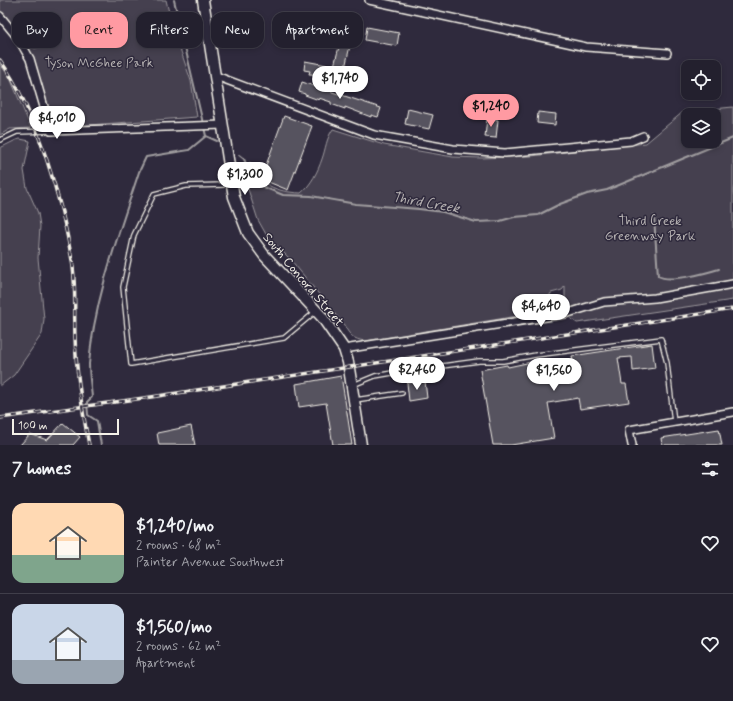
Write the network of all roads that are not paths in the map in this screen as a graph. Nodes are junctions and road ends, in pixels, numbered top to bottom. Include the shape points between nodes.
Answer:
1 (203, 0) edge
2 (369, 0) edge
3 (0, 16) edge
4 (667, 53) dead end
5 (216, 76) junction
6 (223, 125) junction
7 (51, 131) junction
8 (644, 136) dead end
9 (0, 140) edge
10 (223, 185) dead end
11 (733, 284) edge
12 (316, 311) junction
13 (344, 349) junction
14 (352, 385) junction
15 (402, 393) dead end
16 (354, 400) junction
17 (733, 412) edge
18 (674, 422) junction
19 (361, 445) edge
20 (632, 445) edge

1 - 5 street, South Concord Street
2 - 4 street via 586,47
3 - 7 street via 18,38 30,59
5 - 6 street, South Concord Street
5 - 8 street via 374,135 453,149 505,153 617,143
6 - 7 street
6 - 12 street, South Concord Street via 234,197 248,233 264,255
7 - 9 lane via 16,132
10 - 12 lane via 186,186 154,194 134,235 123,286 131,364 284,338
11 - 13 street via 655,298 604,302 565,314
12 - 13 street, South Concord Street
13 - 14 street, South Concord Street
14 - 16 street, South Concord Street
14 - 18 lane via 375,376 398,372 479,361 503,361 661,339 667,363
15 - 16 lane
16 - 19 street, South Concord Street
17 - 18 street
18 - 20 street via 629,430

